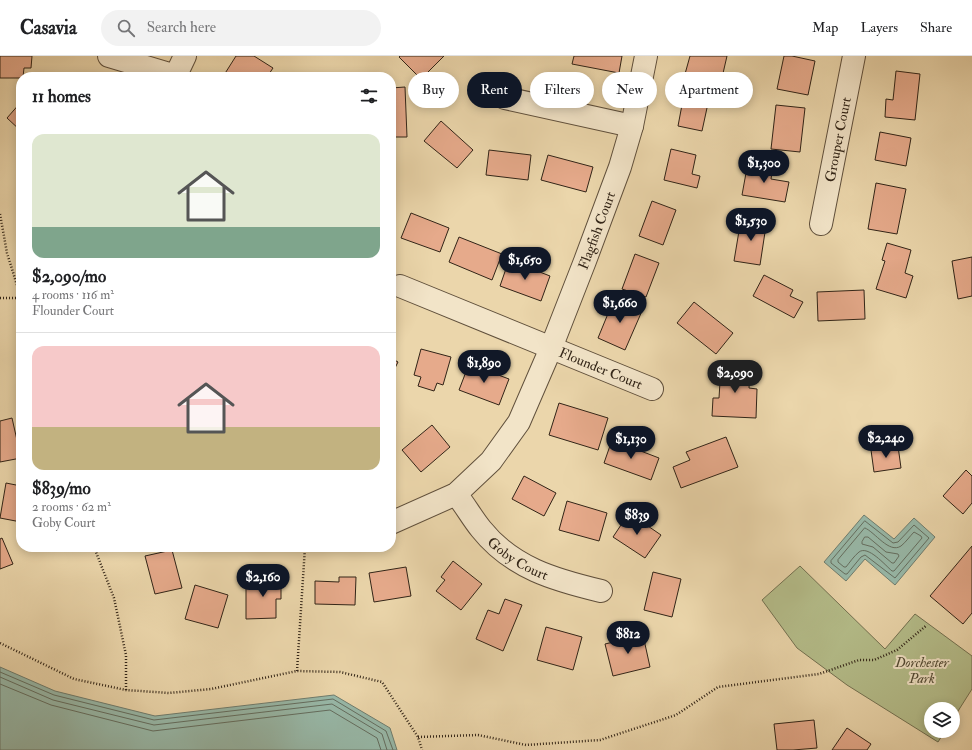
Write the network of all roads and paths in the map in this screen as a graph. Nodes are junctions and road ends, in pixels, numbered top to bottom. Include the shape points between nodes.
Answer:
1 (109, 56) edge
2 (185, 56) edge
3 (646, 56) edge
4 (854, 56) edge
5 (163, 72) edge
6 (178, 72) edge
7 (522, 102) edge
8 (632, 126) junction
9 (0, 214) edge
10 (821, 224) dead end
11 (16, 282) edge
12 (400, 286) dead end
13 (0, 298) edge
14 (16, 298) edge
15 (551, 348) junction
16 (652, 389) dead end
17 (456, 494) junction
18 (396, 521) edge
19 (96, 552) edge
20 (305, 552) edge
21 (601, 591) dead end
22 (927, 625) dead end
23 (0, 643) edge
24 (297, 671) junction
25 (126, 690) junction
26 (418, 738) junction
27 (422, 750) edge

1 - 5 street
2 - 6 street
3 - 8 street, Flagfish Court
4 - 10 street, Grouper Court
7 - 8 street
8 - 15 street, Flagfish Court via 605,209
9 - 11 path via 7,253
12 - 15 street, Flounder Court
13 - 14 path
15 - 16 street, Flounder Court
15 - 17 street, Flagfish Court via 519,422 491,461
17 - 18 street, Flagfish Court
17 - 21 street, Goby Court via 482,530 511,557 545,575
19 - 25 path via 114,598 126,655
20 - 24 path
22 - 26 path via 897,650 874,660 859,660 819,674 718,687 676,715 600,740 526,745 478,734
23 - 25 path via 74,679
24 - 25 path via 210,689 168,693
24 - 26 path via 340,672 382,682
26 - 27 path

